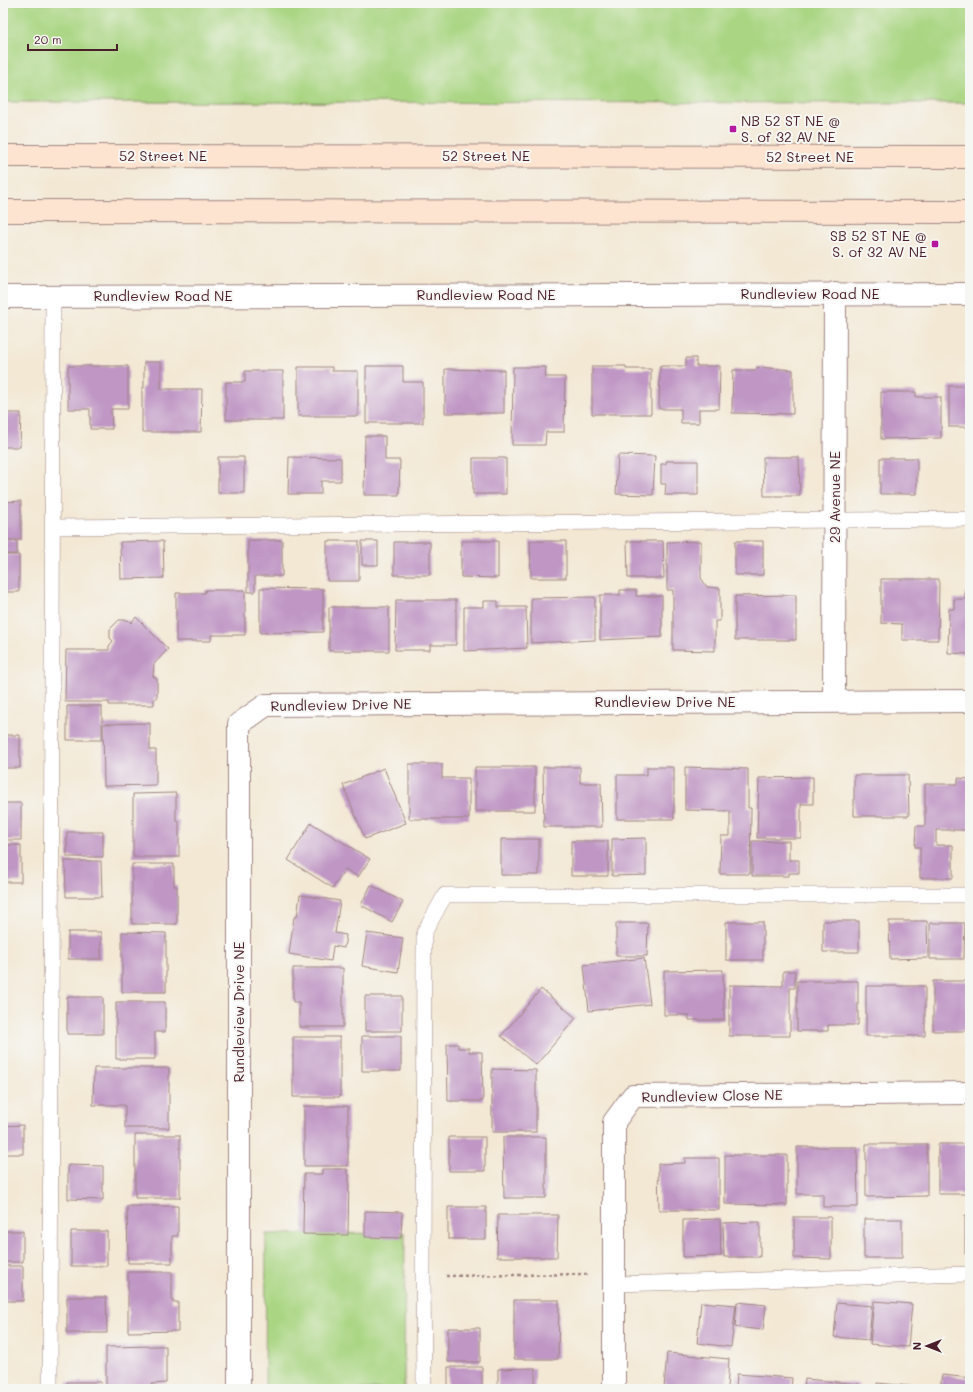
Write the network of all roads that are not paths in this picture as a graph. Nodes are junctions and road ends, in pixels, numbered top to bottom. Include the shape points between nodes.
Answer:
1 (3, 156) edge
2 (970, 157) edge
3 (3, 211) edge
4 (970, 212) edge
5 (835, 294) junction
6 (970, 294) edge
7 (3, 297) edge
8 (53, 297) junction
9 (970, 519) edge
10 (835, 520) junction
11 (53, 527) junction
12 (834, 701) junction
13 (970, 701) edge
14 (970, 895) edge
15 (970, 1093) edge
16 (970, 1274) edge
17 (615, 1284) junction
18 (50, 1389) edge
19 (239, 1389) edge
20 (424, 1389) edge
21 (614, 1389) edge

1 - 2 main road, 52 Street NE
3 - 4 main road
5 - 6 street, Rundleview Road NE
5 - 8 street, Rundleview Road NE
5 - 10 street, 29 Avenue NE
7 - 8 street, Rundleview Road NE
8 - 11 lane
9 - 10 lane
10 - 11 lane
10 - 12 street, 29 Avenue NE
11 - 18 lane
12 - 13 street, Rundleview Drive NE
12 - 19 street, Rundleview Drive NE via 266,705 239,724
14 - 20 lane via 445,895 424,933
15 - 17 street, Rundleview Close NE via 633,1096 614,1122
16 - 17 lane
17 - 21 street, Rundleview Close NE

